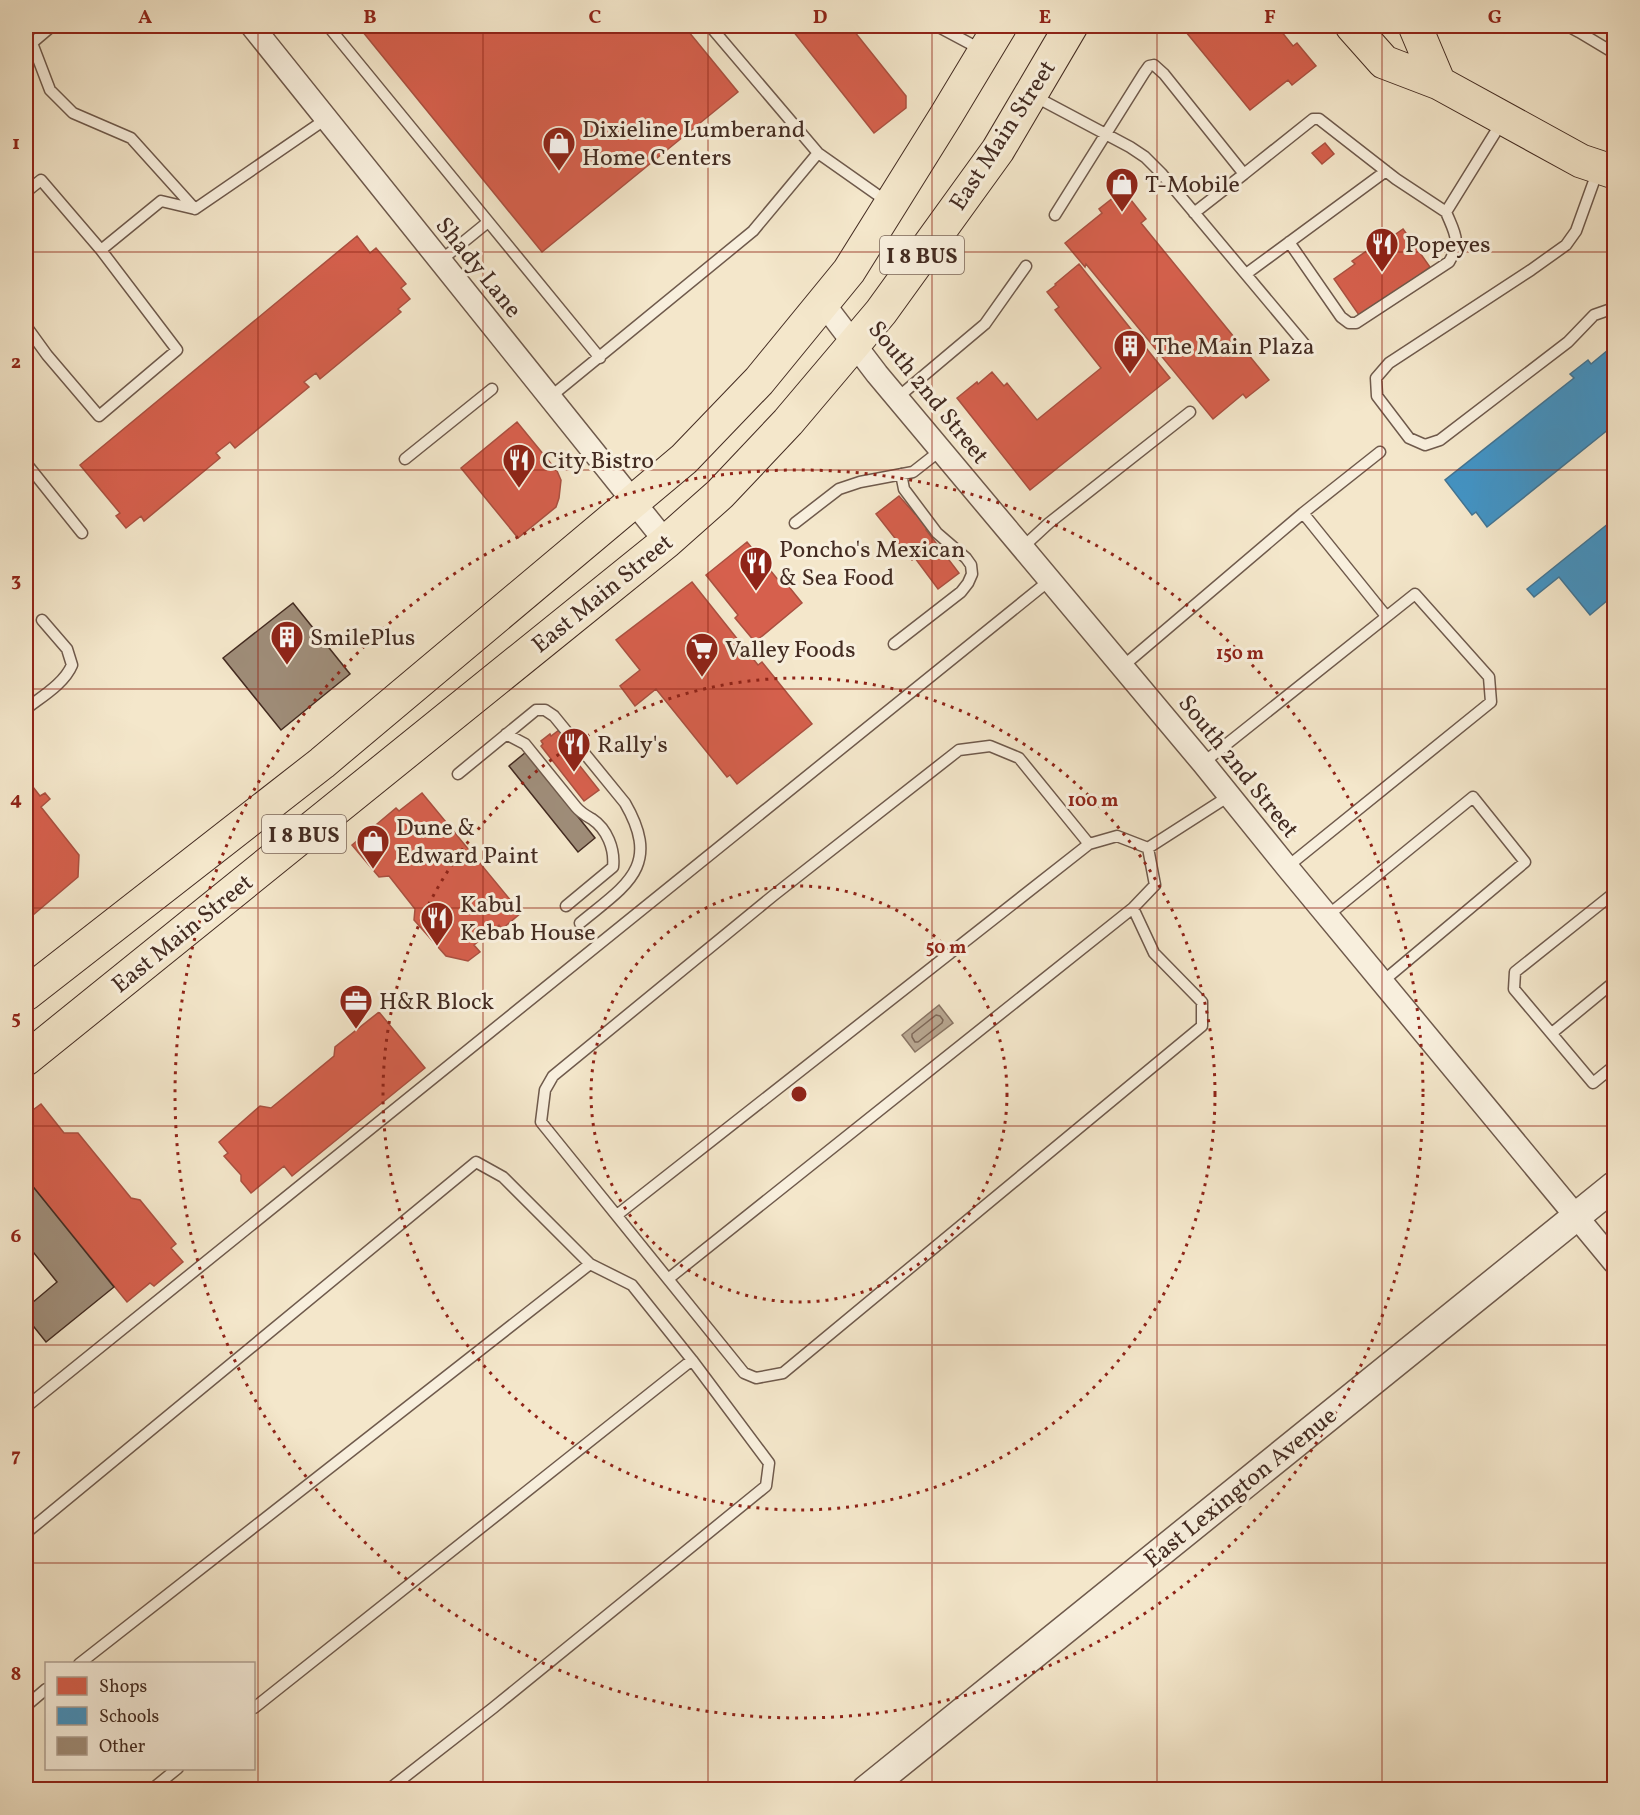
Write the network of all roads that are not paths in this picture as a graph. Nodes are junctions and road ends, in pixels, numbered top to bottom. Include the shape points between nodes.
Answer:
1 (52, 26) edge
2 (254, 26) edge
3 (328, 26) edge
4 (710, 26) edge
5 (938, 26) edge
6 (1071, 26) edge
7 (1352, 26) edge
8 (1415, 26) edge
9 (1568, 26) edge
10 (1580, 29) edge
11 (992, 39) edge
12 (1614, 53) edge
13 (1439, 83) junction
14 (1031, 94) junction
15 (1504, 118) junction
16 (326, 119) junction
17 (1106, 134) junction
18 (818, 153) junction
19 (1607, 170) edge
20 (1386, 171) junction
21 (1244, 174) junction
22 (26, 192) edge
23 (891, 204) junction
24 (195, 209) junction
25 (1446, 212) junction
26 (1194, 213) junction
27 (1055, 215) dead end
28 (489, 222) junction
29 (1289, 242) junction
30 (101, 250) junction
31 (440, 261) junction
32 (1026, 266) dead end
33 (1246, 274) junction
34 (823, 303) junction
35 (1614, 308) edge
36 (26, 326) edge
37 (854, 344) junction
38 (1306, 346) dead end
39 (600, 358) junction
40 (492, 389) dead end
41 (549, 398) junction
42 (897, 398) junction
43 (1190, 412) dead end
44 (941, 450) junction
45 (1380, 452) dead end
46 (405, 459) dead end
47 (26, 463) edge
48 (901, 474) junction
49 (633, 501) junction
50 (1303, 513) junction
51 (795, 523) dead end
52 (82, 533) dead end
53 (666, 542) junction
54 (1023, 547) junction
55 (1050, 580) junction
56 (1386, 616) junction
57 (42, 621) dead end
58 (894, 644) dead end
59 (1122, 668) junction
60 (395, 702) junction
61 (26, 710) edge
62 (506, 734) junction
63 (427, 735) junction
64 (1203, 763) junction
65 (458, 774) dead end
66 (1229, 796) junction
67 (1089, 844) junction
68 (1148, 848) junction
69 (1287, 867) junction
70 (1614, 893) edge
71 (566, 906) dead end
72 (1133, 908) junction
73 (1327, 916) junction
74 (580, 923) dead end
75 (1382, 982) junction
76 (1614, 982) edge
77 (26, 994) edge
78 (1552, 1034) junction
79 (26, 1059) edge
80 (1614, 1066) edge
81 (1614, 1186) edge
82 (616, 1215) junction
83 (1577, 1216) junction
84 (1614, 1262) edge
85 (590, 1263) junction
86 (668, 1279) junction
87 (692, 1360) junction
88 (26, 1407) edge
89 (26, 1533) edge
90 (82, 1662) edge
91 (45, 1690) edge
92 (26, 1706) edge
93 (255, 1707) edge
94 (176, 1770) edge
95 (151, 1790) edge
96 (388, 1790) edge
97 (866, 1790) edge

1 - 24 lane via 32,43 50,90 73,113 131,138
2 - 16 street, Shady Lane
3 - 28 lane
4 - 18 lane
5 - 11 lane
6 - 14 main road, East Main Street / I 8 BUS
7 - 13 main road via 1384,62
8 - 13 main road
9 - 10 lane
10 - 12 lane
11 - 23 main road, East Main Street / I 8 BUS
13 - 15 main road
14 - 17 lane
14 - 37 main road, East Main Street / I 8 BUS via 998,150
15 - 19 main road via 1581,161
15 - 25 lane
16 - 24 lane
16 - 31 street, Shady Lane
17 - 21 lane via 1144,73 1154,65
17 - 26 lane via 1145,156
17 - 27 lane
18 - 23 lane
18 - 39 lane via 753,231
19 - 35 lane via 1566,245 1389,363 1376,378 1377,396 1410,438 1425,445 1440,440 1568,342 1594,315
20 - 21 lane via 1327,124 1313,118
20 - 25 lane
20 - 29 lane
21 - 26 lane
22 - 30 lane via 41,180
23 - 34 main road, East Main Street / I 8 BUS via 849,271
24 - 30 lane via 161,201
25 - 29 lane via 1457,240 1449,262 1356,323 1341,317
26 - 33 lane
28 - 31 lane
28 - 39 lane
29 - 33 lane
30 - 36 lane via 177,350 99,416
31 - 41 street, Shady Lane
32 - 42 lane via 985,324
33 - 38 lane
34 - 37 street, South 2nd Street
34 - 49 main road, East Main Street / I 8 BUS via 759,381 684,459
37 - 42 street, South 2nd Street
37 - 53 main road, East Main Street / I 8 BUS via 720,494
39 - 41 lane
40 - 46 lane
41 - 49 street, Shady Lane
42 - 44 street, South 2nd Street
43 - 54 lane
44 - 48 lane via 913,472
44 - 54 street, South 2nd Street
45 - 50 lane
47 - 52 lane
48 - 51 lane via 839,489
48 - 58 lane via 904,489 937,533 966,558 972,574 961,592
49 - 53 street, Shady Lane
49 - 60 main road, East Main Street / I 8 BUS
50 - 56 lane
50 - 59 lane
53 - 63 main road, East Main Street / I 8 BUS
54 - 55 street, South 2nd Street
55 - 59 street, South 2nd Street
55 - 88 lane
56 - 64 lane
56 - 69 lane via 1415,594 1489,677 1491,702
57 - 61 lane via 67,649 72,665 60,681
59 - 64 street, South 2nd Street
60 - 63 main road
60 - 77 main road, East Main Street / I 8 BUS
62 - 65 lane
62 - 71 lane via 525,744 584,816 593,819 605,833 612,846 613,867
62 - 74 lane via 536,710 545,710 554,716 634,819 641,851 636,871 624,887
63 - 79 main road, East Main Street / I 8 BUS
64 - 66 street, South 2nd Street
66 - 68 lane
66 - 69 street, South 2nd Street
67 - 68 lane via 1117,836
67 - 82 lane
67 - 82 lane via 1019,758 990,746 959,750 774,895 553,1076 545,1090 541,1122
68 - 72 lane via 1155,885
69 - 73 street, South 2nd Street
70 - 78 lane via 1515,972 1514,989
72 - 86 lane
72 - 86 lane via 1154,953 1202,1002 1202,1026 783,1373 756,1378 744,1373
73 - 75 street, South 2nd Street
73 - 75 lane via 1473,797 1525,862
75 - 83 street, South 2nd Street
76 - 78 lane
78 - 80 lane via 1593,1083
81 - 83 street, East Lexington Avenue
82 - 86 lane
83 - 84 street, South 2nd Street
83 - 97 street, East Lexington Avenue
85 - 87 lane via 632,1285
85 - 89 lane via 503,1178 476,1162
85 - 90 lane
87 - 93 lane
87 - 96 lane via 769,1463 766,1486
91 - 92 lane
94 - 95 lane

